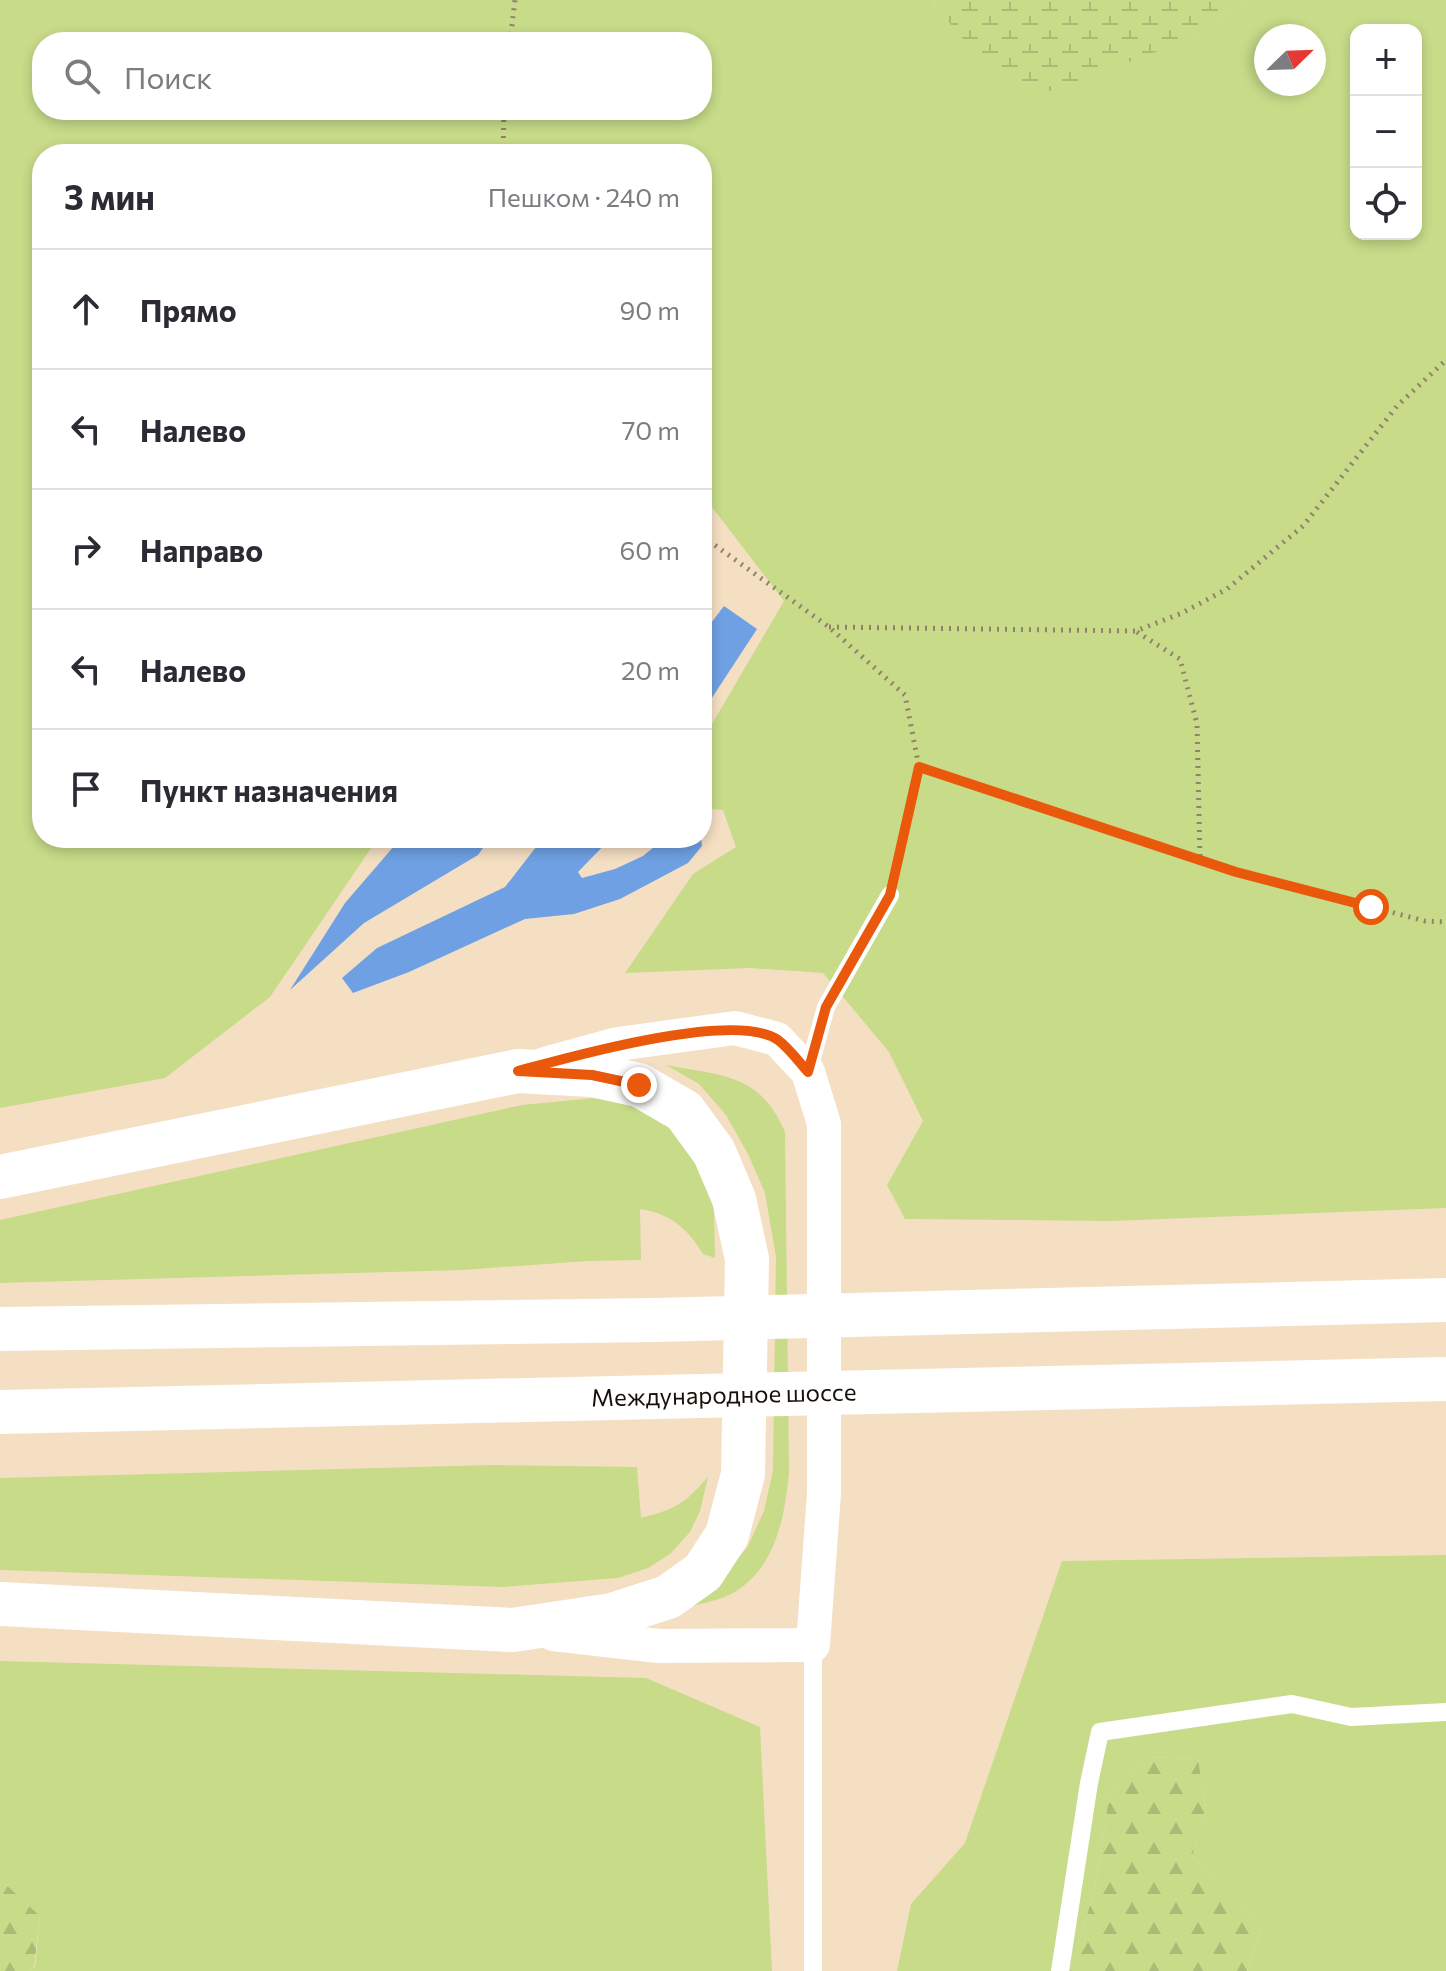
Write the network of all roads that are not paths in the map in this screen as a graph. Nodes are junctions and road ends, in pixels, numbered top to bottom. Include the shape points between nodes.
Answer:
1 (890, 895) road end
2 (518, 1071) junction
3 (808, 1072) junction
4 (0, 1177) edge
5 (1446, 1300) edge
6 (0, 1329) edge
7 (1446, 1379) edge
8 (0, 1412) edge
9 (0, 1604) edge
10 (513, 1630) junction
11 (813, 1645) junction
12 (1446, 1712) edge
13 (813, 1971) edge
14 (1060, 1971) edge

1 - 3 lane via 826,1007
2 - 3 street via 618,1044 735,1028 777,1039
2 - 4 main road
2 - 10 main road via 592,1075 639,1085 684,1111 714,1152 734,1199 747,1259 743,1474 727,1535 703,1572 668,1597 612,1615
3 - 11 street via 824,1124 824,1493
5 - 6 main road via 654,1320
7 - 8 main road, Международное шоссе
9 - 10 main road
10 - 11 street via 659,1646
11 - 13 lane
12 - 14 lane via 1351,1717 1292,1704 1100,1732

